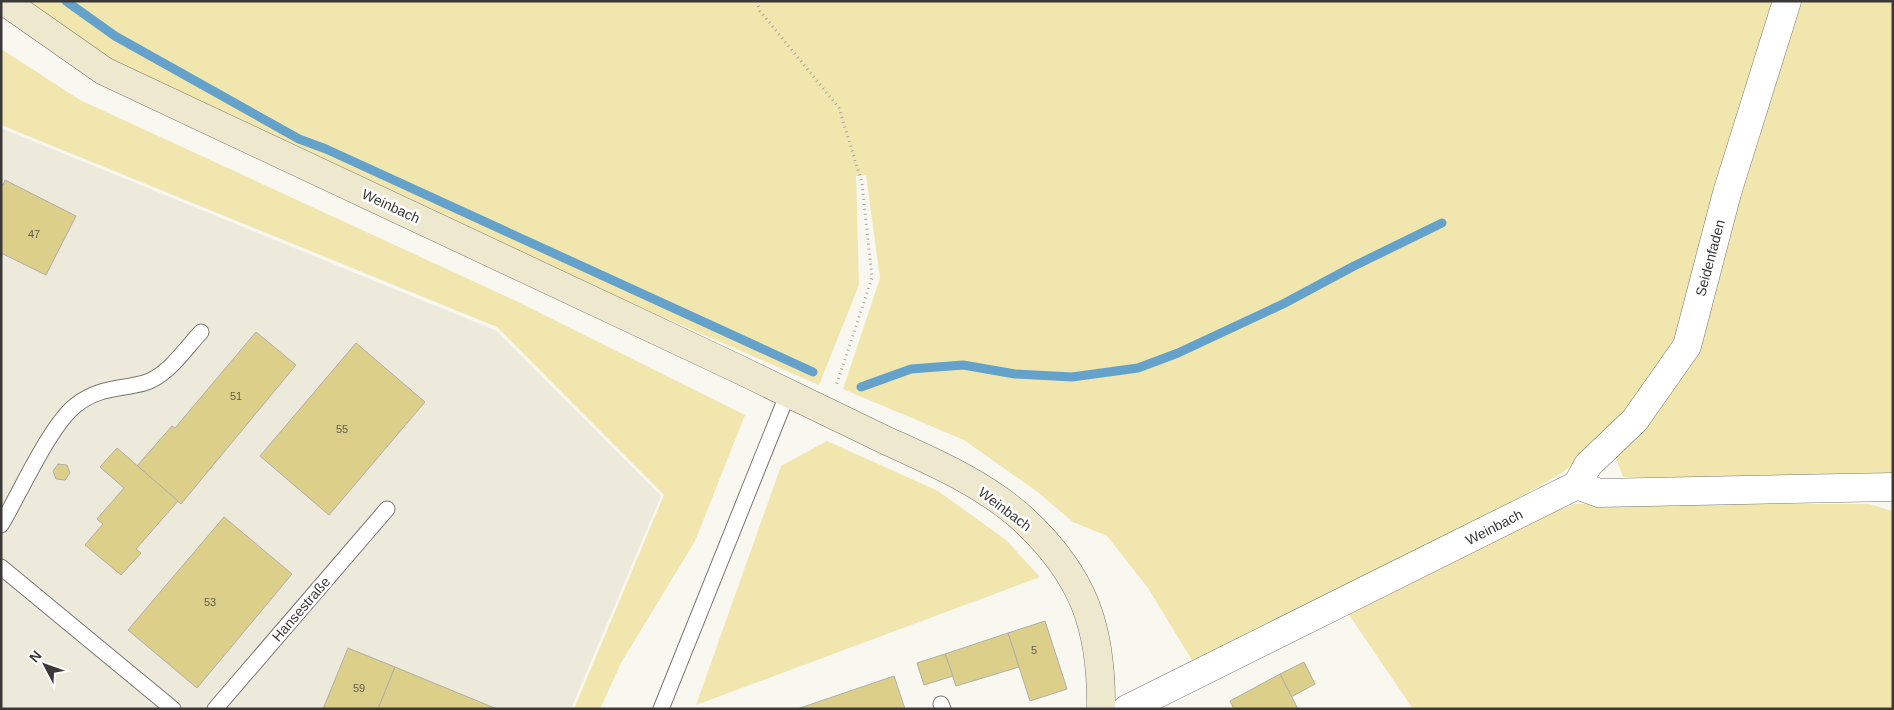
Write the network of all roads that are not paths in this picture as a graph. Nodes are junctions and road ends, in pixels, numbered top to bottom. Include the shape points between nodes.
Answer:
1 (4, 1) edge
2 (1787, 1) edge
3 (201, 332) dead end
4 (788, 393) junction
5 (1577, 485) junction
6 (1893, 487) edge
7 (387, 509) dead end
8 (1, 525) edge
9 (1, 567) edge
10 (173, 709) edge
11 (215, 709) edge
12 (661, 709) edge
13 (1101, 709) edge
14 (1127, 709) edge

1 - 4 main road, Weinbach via 104,71
2 - 5 street, Seidenfaden via 1727,193 1687,346 1635,420 1588,465
3 - 8 lane via 163,372 145,383 116,386 92,394 74,406 52,435
4 - 12 lane
4 - 13 main road, Weinbach via 949,470 996,498 1040,536 1060,558 1084,600 1096,634
5 - 6 street via 1599,493
5 - 14 street, Weinbach
7 - 11 lane, Hansestraße
9 - 10 lane

